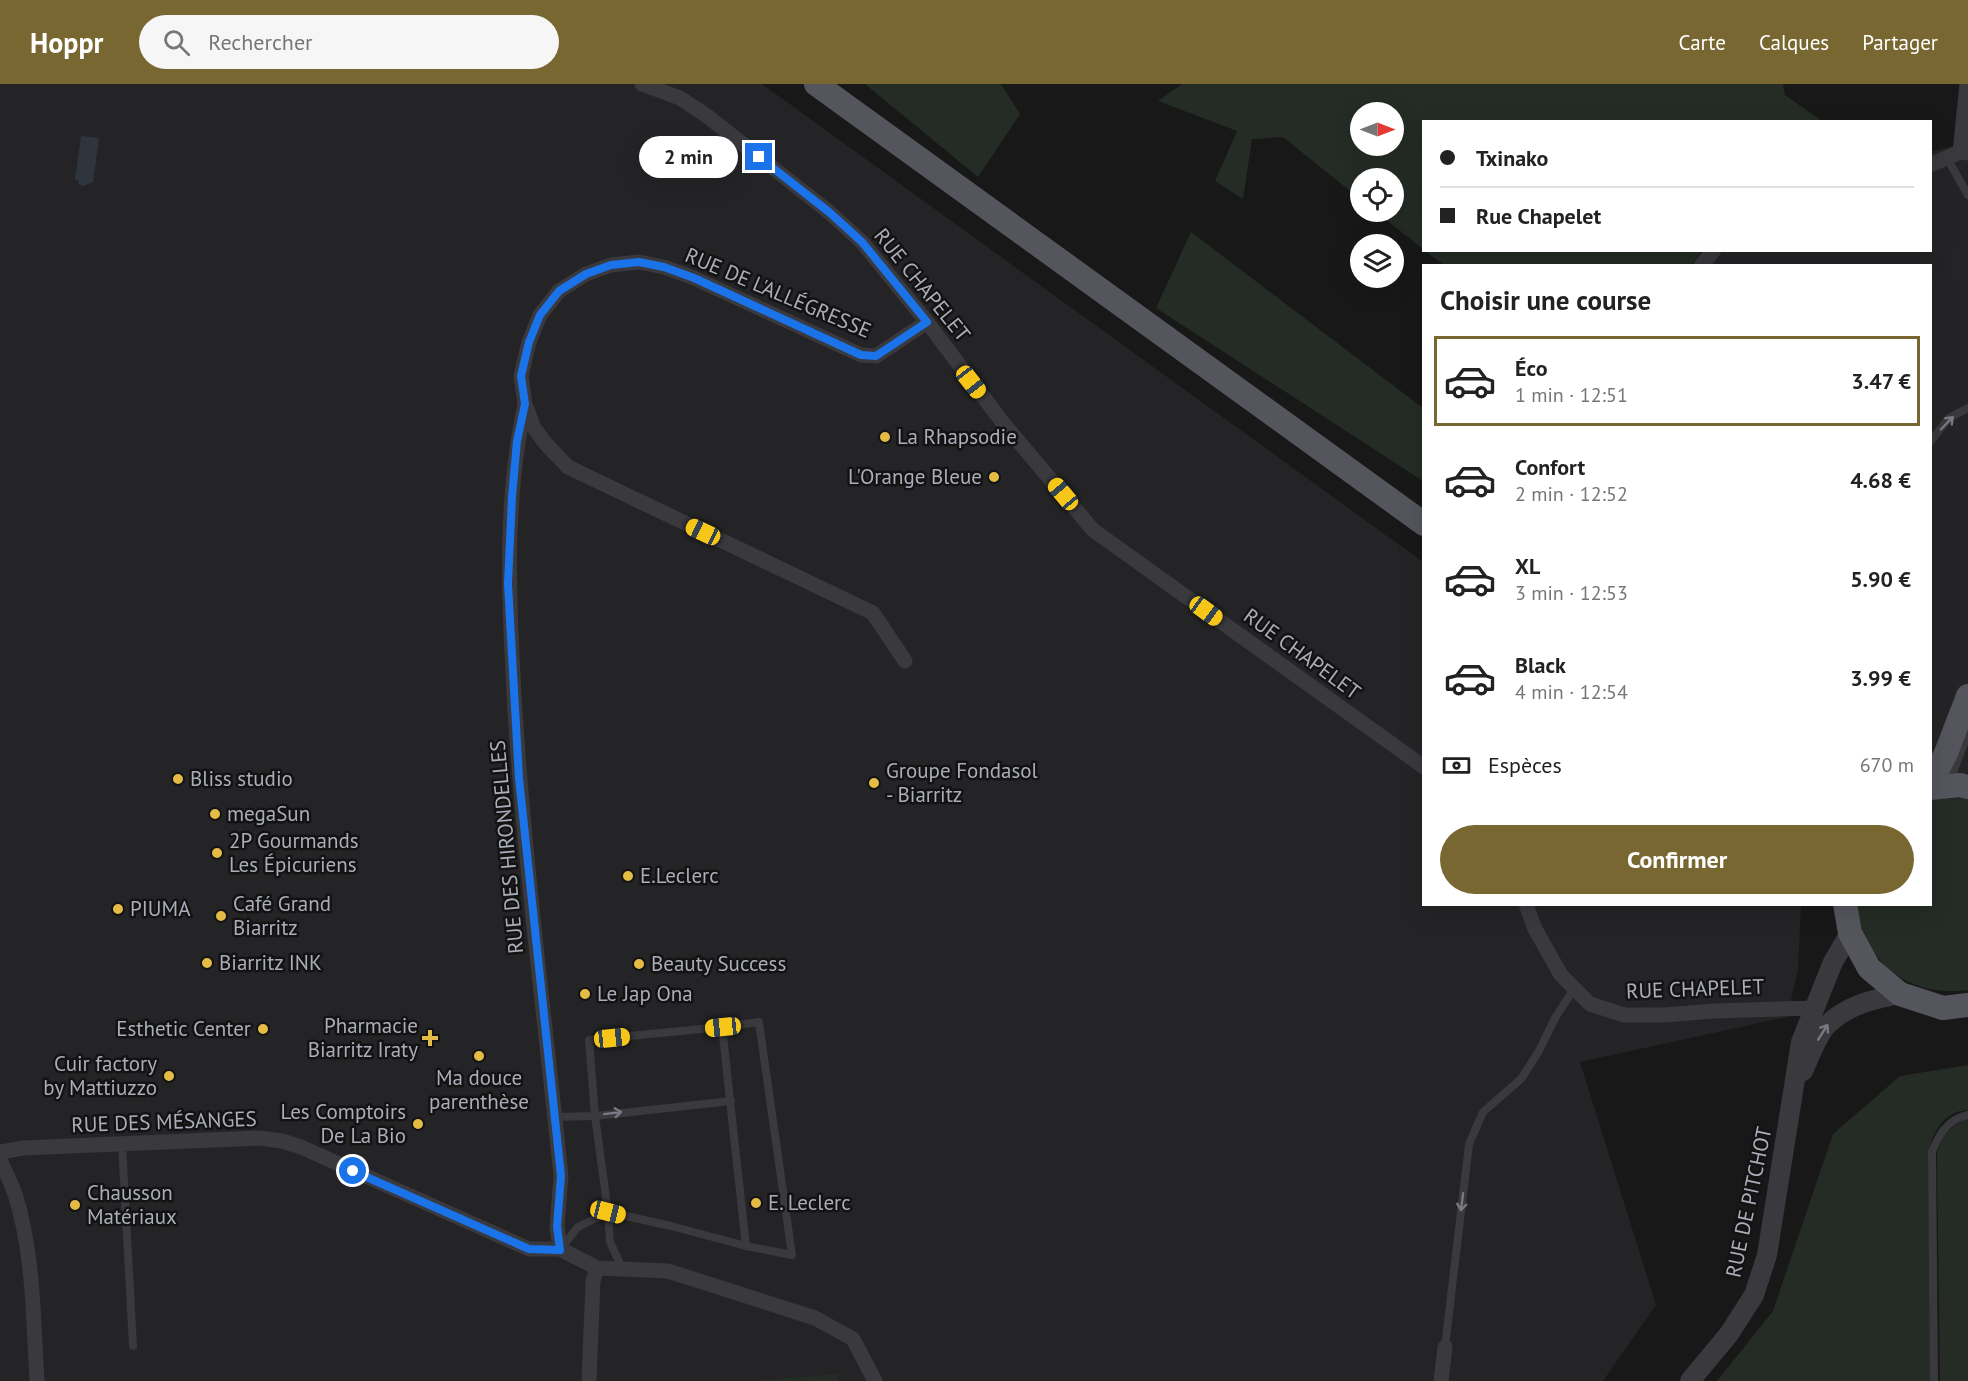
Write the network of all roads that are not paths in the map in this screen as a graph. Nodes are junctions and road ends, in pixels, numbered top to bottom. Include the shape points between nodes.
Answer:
1 (642, 84) edge
2 (816, 84) edge
3 (1967, 84) edge
4 (1958, 154) edge
5 (1932, 164) edge
6 (1968, 195) edge
7 (1712, 252) edge
8 (1703, 264) edge
9 (927, 322) junction
10 (525, 404) junction
11 (1968, 408) edge
12 (1932, 439) edge
13 (1422, 523) edge
14 (905, 661) dead end
15 (1968, 696) edge
16 (1968, 734) edge
17 (1422, 766) edge
18 (1944, 786) edge
19 (1527, 906) edge
20 (1845, 906) edge
21 (1850, 933) junction
22 (1574, 988) junction
23 (1900, 994) junction
24 (1968, 1005) edge
25 (1815, 1008) junction
26 (723, 1027) junction
27 (1796, 1084) junction
28 (731, 1101) junction
29 (1968, 1115) edge
30 (595, 1116) junction
31 (555, 1117) junction
32 (122, 1144) junction
33 (0, 1152) edge
34 (0, 1160) edge
35 (608, 1212) junction
36 (747, 1246) junction
37 (560, 1250) junction
38 (597, 1268) junction
39 (622, 1268) junction
40 (133, 1346) dead end
41 (1445, 1347) joint
42 (37, 1381) edge
43 (589, 1381) edge
44 (875, 1381) edge
45 (1441, 1381) edge
46 (1690, 1381) edge
47 (1934, 1381) edge

1 - 9 street, RUE CHAPELET via 680,98 707,116 829,212 862,242
2 - 13 main road
3 - 4 street
4 - 5 street
4 - 6 lane
7 - 8 street
9 - 10 street, RUE DE L'ALLÉGRESSE via 876,356 861,355 664,267 639,262 611,265 586,274 559,291 540,315 521,376
9 - 17 street, RUE CHAPELET via 1003,423 1093,530
10 - 14 street, RUE DE L'ALLÉGRESSE via 534,428 568,467 873,613
10 - 31 street, RUE DES HIRONDELLES via 517,441 508,584 519,778
12 -> 11 lane via 1949,418
15 - 18 main road via 1946,753
16 - 18 lane
19 - 22 street, RUE CHAPELET via 1561,975
20 - 21 main road
21 - 23 main road via 1869,968
21 - 25 street, RUE DE PITCHOT via 1833,962
22 - 25 street, RUE CHAPELET via 1590,1004 1624,1015
22 -> 41 lane via 1521,1079 1483,1112 1469,1144
23 - 24 main road via 1943,1008
27 -> 23 street via 1826,1025 1869,1000
25 - 27 street, RUE DE PITCHOT via 1802,1042
26 - 28 lane
26 - 30 lane via 589,1040
26 - 36 lane via 759,1022 792,1255
27 - 46 street, RUE DE PITCHOT via 1767,1255 1754,1295 1729,1334
30 -> 28 lane
28 - 36 lane
29 - 47 lane via 1952,1120 1939,1135 1932,1152
30 - 31 lane
30 - 35 lane
31 - 37 street, RUE DES HIRONDELLES via 561,1176 557,1226
32 - 33 street, RUE DES MÉSANGES
32 - 37 street, RUE DES MÉSANGES via 259,1138 282,1141 529,1249
32 - 40 lane
34 - 42 street via 26,1236
35 - 36 lane
35 - 37 lane via 578,1227
35 - 39 lane via 610,1242
37 - 38 street
38 - 39 street
38 - 43 street via 593,1281
39 - 44 street via 668,1271 815,1318 853,1339
41 - 45 street

